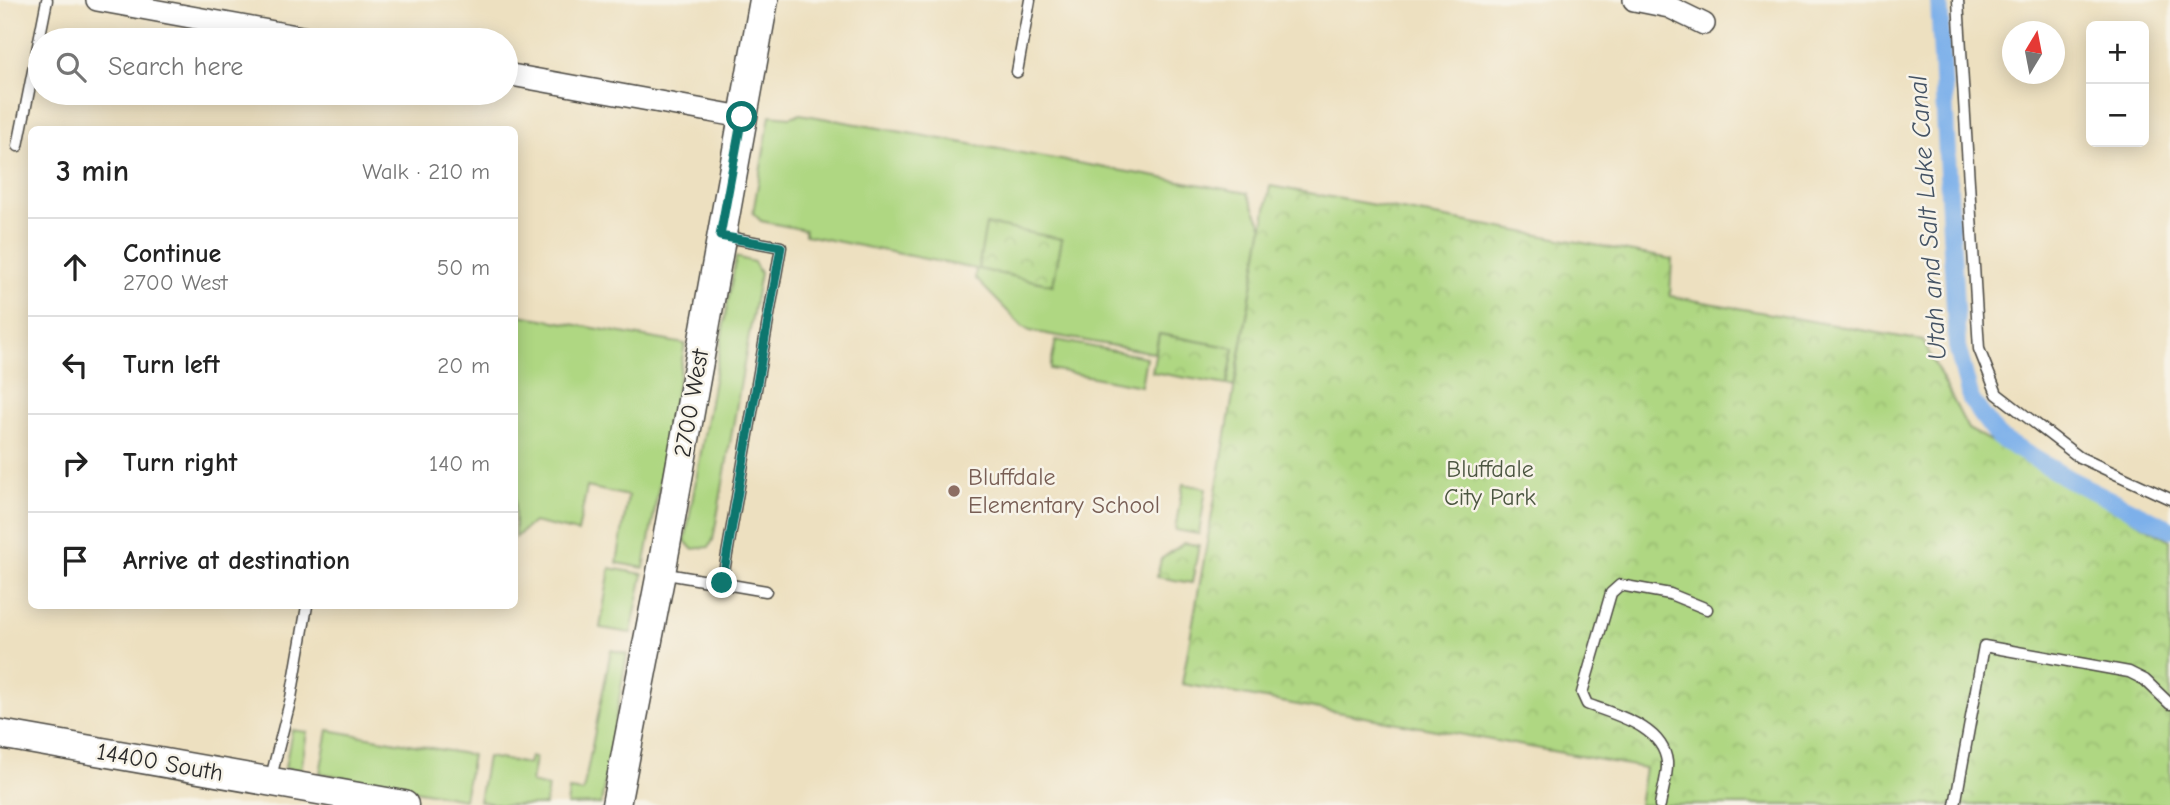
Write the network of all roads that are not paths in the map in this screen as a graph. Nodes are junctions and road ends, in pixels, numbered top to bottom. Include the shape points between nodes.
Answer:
1 (47, 0) edge
2 (97, 0) edge
3 (764, 0) edge
4 (1030, 0) edge
5 (1634, 0) edge
6 (1958, 0) edge
7 (1704, 24) dead end
8 (41, 28) edge
9 (252, 28) edge
10 (1017, 72) dead end
11 (518, 76) edge
12 (28, 96) edge
13 (742, 117) junction
14 (18, 146) dead end
15 (720, 236) junction
16 (2170, 499) edge
17 (661, 573) junction
18 (722, 583) junction
19 (766, 591) dead end
20 (1707, 608) dead end
21 (306, 609) edge
22 (2170, 704) edge
23 (0, 734) edge
24 (270, 781) junction
25 (404, 805) edge
26 (616, 805) edge
27 (1660, 805) edge
28 (1955, 805) edge

1 - 8 lane
2 - 9 street
3 - 13 main road, 2700 West
4 - 10 lane
5 - 7 street via 1669,7
6 - 16 lane via 1979,349 1997,394 2079,457
11 - 13 street
12 - 14 lane
13 - 15 main road, 2700 West
15 - 17 main road, 2700 West
15 - 18 lane via 781,247
17 - 18 lane
17 - 26 main road, 2700 West
18 - 19 lane
20 - 27 lane via 1670,594 1619,585 1611,593 1583,693 1587,704 1646,729 1663,747 1667,762
21 - 24 lane
22 - 28 lane via 2145,680 2129,672 1984,646
23 - 24 main road, 14400 South
24 - 25 main road, 14400 South

